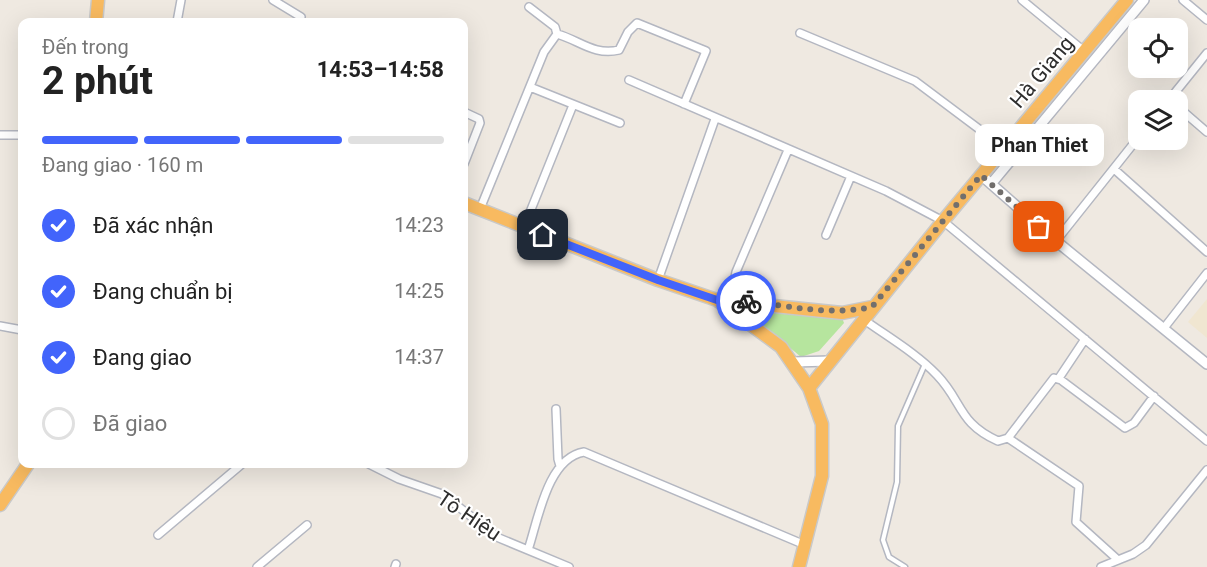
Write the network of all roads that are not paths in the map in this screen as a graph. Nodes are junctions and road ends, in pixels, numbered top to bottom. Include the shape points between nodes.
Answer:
1 (98, 0) edge
2 (181, 0) edge
3 (273, 0) edge
4 (1022, 0) edge
5 (1126, 0) edge
6 (1144, 0) edge
7 (1183, 0) edge
8 (529, 7) dead end
9 (96, 18) edge
10 (178, 18) edge
11 (301, 18) edge
12 (1207, 20) edge
13 (800, 33) dead end
14 (557, 34) junction
15 (1084, 51) junction
16 (1207, 53) edge
17 (629, 80) dead end
18 (530, 87) junction
19 (1177, 90) edge
20 (684, 104) junction
21 (573, 105) junction
22 (468, 114) edge
23 (1188, 116) edge
24 (715, 119) junction
25 (620, 123) dead end
26 (1207, 132) edge
27 (0, 135) edge
28 (18, 135) edge
29 (1006, 145) junction
30 (788, 150) junction
31 (1128, 150) edge
32 (468, 154) edge
33 (1113, 169) junction
34 (981, 175) junction
35 (851, 176) junction
36 (991, 184) junction
37 (468, 204) edge
38 (480, 209) junction
39 (943, 221) junction
40 (524, 227) junction
41 (826, 235) dead end
42 (1056, 241) junction
43 (1207, 252) edge
44 (1207, 273) edge
45 (658, 280) junction
46 (717, 300) junction
47 (735, 300) junction
48 (872, 307) junction
49 (863, 319) junction
50 (0, 326) edge
51 (1164, 328) junction
52 (18, 329) edge
53 (1085, 339) junction
54 (830, 361) junction
55 (793, 362) junction
56 (925, 363) junction
57 (1207, 364) edge
58 (1059, 378) junction
59 (809, 388) junction
60 (1154, 396) junction
61 (556, 409) dead end
62 (1008, 438) junction
63 (1207, 441) edge
64 (560, 466) junction
65 (25, 468) edge
66 (237, 468) edge
67 (377, 468) edge
68 (1207, 470) edge
69 (0, 505) edge
70 (307, 525) dead end
71 (158, 535) dead end
72 (805, 545) junction
73 (528, 550) junction
74 (1117, 559) junction
75 (257, 567) edge
76 (569, 567) edge
77 (799, 567) edge
78 (905, 567) edge
79 (1101, 567) edge

1 - 9 highway
2 - 10 street
3 - 11 street
4 - 15 street
5 - 15 highway, Hà Giang
6 - 36 street, Hà Giang
7 - 12 street
8 - 14 street via 555,27
13 - 29 street via 915,81
14 - 18 street via 544,52
14 - 20 street via 579,45 612,51 619,50 637,23 706,51
15 - 29 highway, Hà Giang
16 - 19 street
17 - 20 street
18 - 21 street
18 - 38 street
20 - 24 street
21 - 25 street
21 - 40 street
22 - 32 street via 480,123
23 - 26 street
24 - 30 street
24 - 45 street
27 - 28 street
29 - 34 highway, Hà Giang
30 - 35 street
30 - 47 street via 738,266 732,288
31 - 33 street
33 - 42 street
33 - 43 street
34 - 36 street
34 - 39 highway, Hà Giang
35 - 39 street
35 - 41 street
36 - 42 street
37 - 38 highway
38 - 40 highway
39 - 48 highway, Hà Giang
39 - 53 street
40 - 45 highway
42 - 51 street
44 - 51 street
45 - 46 highway
46 - 47 highway
46 - 55 highway via 781,346
47 - 48 highway via 842,313
48 - 49 highway, Hà Giang
49 - 54 highway, Hà Giang
49 - 56 street
50 - 52 street
51 - 57 street
53 - 58 street
53 - 60 street
54 - 55 street
54 - 59 highway, Hà Giang
55 - 59 highway
56 - 62 street via 942,380 974,427 998,441
56 - 78 lane via 898,426 897,482 883,540 889,557
58 - 60 street via 1125,428 1134,423
58 - 62 street via 1052,379
59 - 72 highway via 822,424 822,476
60 - 63 street
61 - 64 street
62 - 74 street via 1079,486 1076,522
64 - 72 street via 573,455 587,452
64 - 73 street via 551,479
65 - 69 highway
66 - 71 street
67 - 73 street, Tô Hiệu via 442,494 499,538
68 - 74 street via 1146,545
70 - 75 street
72 - 77 highway
73 - 76 street, Tô Hiệu
74 - 79 street

